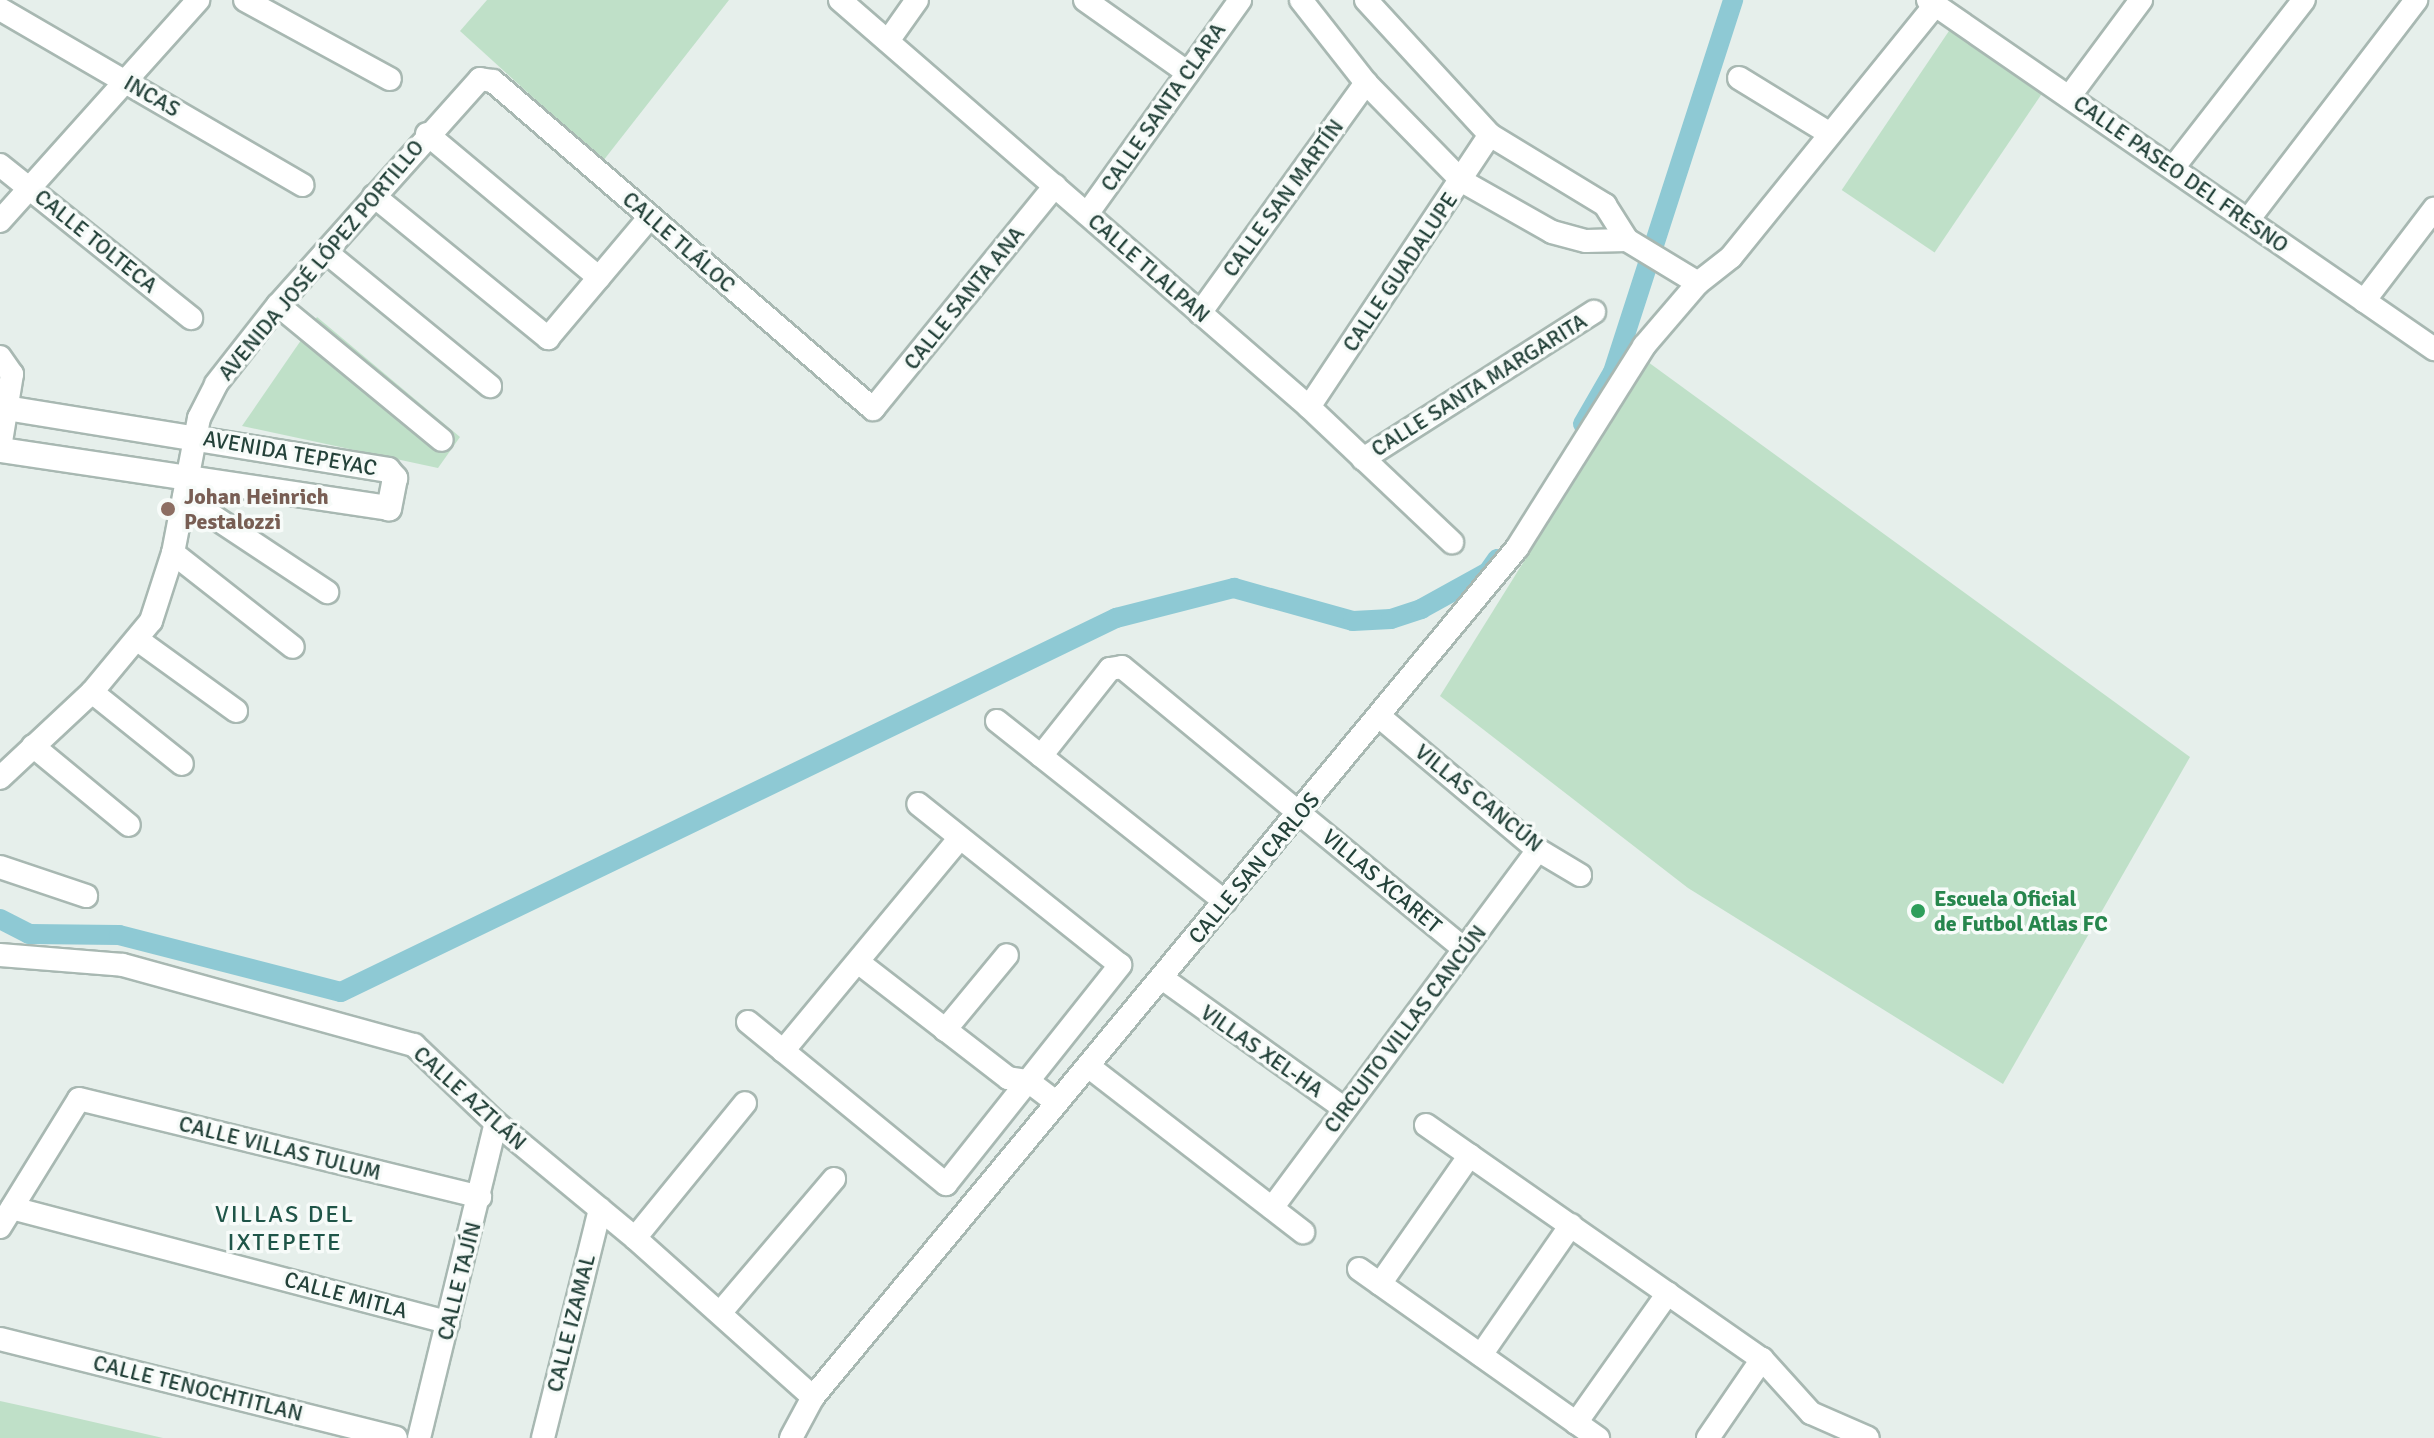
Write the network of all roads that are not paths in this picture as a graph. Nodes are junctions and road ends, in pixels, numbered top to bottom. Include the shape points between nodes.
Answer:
1 (198, 0) edge
2 (245, 0) edge
3 (840, 0) edge
4 (917, 0) edge
5 (1085, 0) edge
6 (1240, 0) edge
7 (1301, 0) edge
8 (1366, 0) edge
9 (2141, 0) edge
10 (2304, 0) edge
11 (2416, 0) edge
12 (1932, 2) edge
13 (0, 9) edge
14 (888, 41) junction
15 (1188, 73) junction
16 (484, 78) joint
17 (1739, 78) dead end
18 (390, 79) dead end
19 (127, 82) junction
20 (1366, 83) junction
21 (2069, 97) junction
22 (1827, 132) junction
23 (427, 134) junction
24 (1490, 135) junction
25 (0, 165) edge
26 (2173, 168) junction
27 (1462, 181) junction
28 (303, 185) dead end
29 (1055, 186) junction
30 (31, 189) junction
31 (374, 196) junction
32 (1605, 205) junction
33 (2434, 209) edge
34 (1087, 214) junction
35 (649, 218) junction
36 (2248, 220) junction
37 (0, 221) edge
38 (1586, 241) junction
39 (1635, 245) junction
40 (326, 252) junction
41 (599, 278) junction
42 (1698, 283) junction
43 (2364, 301) junction
44 (278, 305) junction
45 (1594, 312) dead end
46 (1200, 313) junction
47 (191, 318) dead end
48 (2434, 349) edge
49 (0, 357) edge
50 (490, 386) dead end
51 (1309, 407) junction
52 (5, 408) edge
53 (873, 409) joint
54 (195, 437) junction
55 (442, 440) dead end
56 (0, 449) edge
57 (1363, 459) junction
58 (185, 488) junction
59 (1452, 542) dead end
60 (173, 553) junction
61 (327, 592) dead end
62 (138, 640) junction
63 (293, 647) dead end
64 (92, 692) junction
65 (236, 711) dead end
66 (1380, 717) junction
67 (997, 721) dead end
68 (33, 746) junction
69 (1041, 756) junction
70 (182, 764) dead end
71 (0, 778) edge
72 (918, 804) dead end
73 (1300, 812) junction
74 (129, 825) dead end
75 (960, 838) junction
76 (1538, 850) junction
77 (0, 867) edge
78 (1580, 875) dead end
79 (86, 896) dead end
80 (1225, 902) junction
81 (1464, 949) junction
82 (1007, 955) dead end
83 (2, 961) edge
84 (858, 962) junction
85 (1170, 985) junction
86 (748, 1022) dead end
87 (945, 1030) junction
88 (783, 1051) junction
89 (1096, 1072) junction
90 (1016, 1085) junction
91 (745, 1103) dead end
92 (1057, 1103) junction
93 (1345, 1109) junction
94 (1041, 1122) junction
95 (496, 1123) junction
96 (1426, 1125) dead end
97 (1470, 1155) junction
98 (834, 1179) dead end
99 (480, 1197) junction
100 (1272, 1208) junction
101 (600, 1209) junction
102 (6, 1218) edge
103 (1571, 1225) junction
104 (1303, 1232) dead end
105 (635, 1238) junction
106 (1359, 1269) dead end
107 (1380, 1284) junction
108 (1668, 1293) junction
109 (720, 1313) junction
110 (448, 1322) junction
111 (0, 1339) edge
112 (1481, 1355) junction
113 (1762, 1359) junction
114 (813, 1397) junction
115 (1576, 1423) junction
116 (347, 1432) edge
117 (396, 1438) edge
118 (419, 1438) edge
119 (543, 1438) edge
120 (791, 1438) edge
121 (1598, 1438) edge
122 (1708, 1438) edge
123 (1868, 1438) edge

1 - 19 street
2 - 18 street
3 - 14 street, CALLE TLALPAN
4 - 14 street
5 - 15 street
6 - 15 street, CALLE SANTA CLARA
7 - 20 street
8 - 24 street
9 - 21 street
10 - 26 street
11 - 36 street
12 - 21 street, CALLE PASEO DEL FRESNO
12 - 22 street, CALLE SAN CARLOS
13 - 19 street, INCAS
14 - 29 street, CALLE TLALPAN
15 - 34 street, CALLE SANTA CLARA
16 - 23 street, AVENIDA JOSÉ LÓPEZ PORTILLO
16 - 35 street, CALLE TLÁLOC
17 - 22 street
19 - 28 street, INCAS
19 - 30 street
20 - 27 street
20 - 46 street, CALLE SAN MARTÍN
21 - 26 street, CALLE PASEO DEL FRESNO
22 - 42 street, CALLE SAN CARLOS via 1731,257
23 - 31 street, AVENIDA JOSÉ LÓPEZ PORTILLO
23 - 41 street
24 - 27 street, CALLE GUADALUPE
24 - 32 street
25 - 30 street, CALLE TOLTECA
26 - 36 street, CALLE PASEO DEL FRESNO
27 - 38 street via 1552,232
27 - 51 street, CALLE GUADALUPE
29 - 34 street, CALLE TLALPAN
29 - 53 street, CALLE SANTA ANA
30 - 37 street
30 - 47 street, CALLE TOLTECA
31 - 40 street, AVENIDA JOSÉ LÓPEZ PORTILLO
31 - 41 street via 548,338
32 - 38 street
32 - 39 street
33 - 43 street
34 - 46 street, CALLE TLALPAN
35 - 41 street
35 - 53 street, CALLE TLÁLOC
36 - 43 street, CALLE PASEO DEL FRESNO
38 - 39 street
39 - 42 street
40 - 44 street, AVENIDA JOSÉ LÓPEZ PORTILLO
40 - 50 street
42 - 66 street, CALLE SAN CARLOS via 1644,346 1517,548
43 - 48 street, CALLE PASEO DEL FRESNO
44 - 54 street, AVENIDA JOSÉ LÓPEZ PORTILLO via 216,384
44 - 55 street
45 - 57 street, CALLE SANTA MARGARITA
46 - 51 street, CALLE TLALPAN
49 - 52 street via 12,374
51 - 57 street, CALLE TLALPAN
52 - 54 street, AVENIDA TEPEYAC
52 - 56 street
54 - 58 street, AVENIDA JOSÉ LÓPEZ PORTILLO
54 - 58 street, AVENIDA TEPEYAC via 388,470 395,478 389,508
56 - 58 street, AVENIDA TEPEYAC
57 - 59 street, CALLE TLALPAN
58 - 60 street, AVENIDA JOSÉ LÓPEZ PORTILLO
58 - 61 street
60 - 62 street, AVENIDA JOSÉ LÓPEZ PORTILLO via 151,621
60 - 63 street
62 - 64 street, AVENIDA JOSÉ LÓPEZ PORTILLO
62 - 65 street
64 - 68 street, AVENIDA JOSÉ LÓPEZ PORTILLO
64 - 70 street
66 - 73 street, CALLE SAN CARLOS
66 - 76 street, VILLAS CANCÚN
67 - 69 street
68 - 71 street, AVENIDA JOSÉ LÓPEZ PORTILLO
68 - 74 street
69 - 73 street, VILLAS XCARET via 1110,669 1118,666
69 - 80 street
72 - 75 street
73 - 80 street, CALLE SAN CARLOS
73 - 81 street, VILLAS XCARET
75 - 84 street
75 - 90 street via 1120,965
76 - 78 street, VILLAS CANCÚN
76 - 81 street, CIRCUITO VILLAS CANCÚN
77 - 79 street
80 - 85 street, CALLE SAN CARLOS
81 - 93 street, CIRCUITO VILLAS CANCÚN
82 - 87 street
83 - 95 street, CALLE AZTLÁN via 123,965 397,1038 427,1055
84 - 87 street
84 - 88 street
85 - 89 street, CALLE SAN CARLOS
85 - 93 street, VILLAS XEL-HA
86 - 88 street
87 - 90 street
88 - 90 street via 946,1184
89 - 92 street, CALLE SAN CARLOS
89 - 100 street
90 - 92 street
90 - 94 street
91 - 105 street
92 - 94 street, CALLE SAN CARLOS
93 - 100 street, CIRCUITO VILLAS CANCÚN
94 - 114 street, CALLE SAN CARLOS
95 - 99 street, CALLE TAJÍN
95 - 101 street, CALLE AZTLÁN
96 - 97 street
97 - 103 street
97 - 107 street
98 - 109 street
99 - 102 street, CALLE VILLAS TULUM via 79,1099
99 - 110 street, CALLE TAJÍN
100 - 104 street
101 - 105 street, CALLE AZTLÁN
101 - 119 street, CALLE IZAMAL
102 - 110 street, CALLE MITLA
103 - 108 street
103 - 112 street
105 - 109 street, CALLE AZTLÁN
106 - 107 street
107 - 112 street
108 - 113 street
108 - 115 street
109 - 114 street, CALLE AZTLÁN
110 - 118 street, CALLE TAJÍN
111 - 116 street, CALLE TENOCHTITLAN
112 - 115 street
113 - 122 street
113 - 123 street via 1811,1413
114 - 120 street, CALLE SAN CARLOS
115 - 121 street
116 - 117 street, CALLE TENOCHTITLAN

